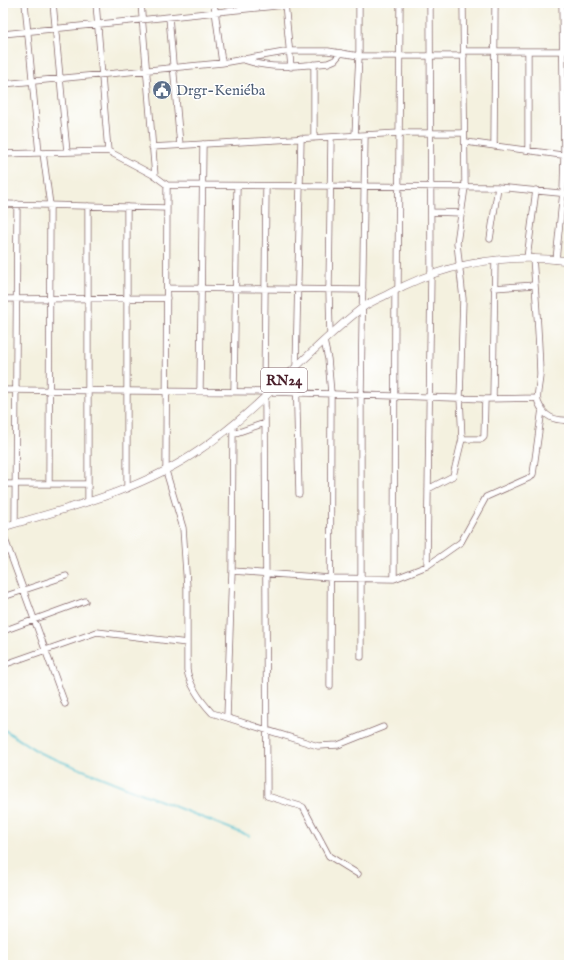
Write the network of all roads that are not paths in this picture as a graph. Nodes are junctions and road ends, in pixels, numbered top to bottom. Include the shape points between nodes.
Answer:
1 (25, 3) edge
2 (53, 3) edge
3 (96, 3) edge
4 (140, 3) edge
5 (214, 3) edge
6 (305, 3) edge
7 (359, 3) edge
8 (400, 3) edge
9 (430, 3) edge
10 (463, 3) edge
11 (495, 3) edge
12 (562, 3) edge
13 (285, 4) edge
14 (215, 12) junction
15 (169, 17) junction
16 (142, 20) junction
17 (98, 24) junction
18 (56, 29) junction
19 (28, 32) junction
20 (3, 34) edge
21 (290, 51) junction
22 (494, 51) junction
23 (528, 51) junction
24 (562, 51) junction
25 (569, 51) edge
26 (341, 53) junction
27 (464, 53) junction
28 (359, 56) junction
29 (398, 56) junction
30 (431, 56) junction
31 (242, 60) junction
32 (222, 63) junction
33 (314, 64) junction
34 (291, 67) junction
35 (173, 68) junction
36 (146, 70) junction
37 (102, 74) junction
38 (60, 78) junction
39 (32, 81) junction
40 (3, 84) edge
41 (566, 125) edge
42 (399, 133) junction
43 (431, 133) junction
44 (464, 133) junction
45 (355, 135) junction
46 (365, 135) junction
47 (331, 137) junction
48 (301, 138) junction
49 (314, 138) junction
50 (466, 142) junction
51 (203, 144) junction
52 (180, 145) junction
53 (494, 146) junction
54 (152, 147) junction
55 (528, 150) junction
56 (108, 151) junction
57 (67, 152) junction
58 (41, 153) junction
59 (3, 154) edge
60 (567, 156) edge
61 (155, 176) junction
62 (167, 185) junction
63 (202, 185) junction
64 (237, 186) junction
65 (266, 186) junction
66 (300, 186) junction
67 (330, 187) junction
68 (364, 187) junction
69 (399, 187) junction
70 (465, 187) junction
71 (498, 187) junction
72 (431, 188) junction
73 (536, 190) junction
74 (566, 193) edge
75 (3, 204) edge
76 (17, 204) junction
77 (50, 205) junction
78 (88, 206) junction
79 (126, 207) junction
80 (167, 208) junction
81 (431, 212) junction
82 (462, 213) junction
83 (490, 239) dead end
84 (530, 258) junction
85 (495, 260) junction
86 (556, 260) junction
87 (569, 261) edge
88 (458, 266) junction
89 (431, 274) junction
90 (535, 285) junction
91 (167, 288) junction
92 (201, 288) junction
93 (494, 288) junction
94 (236, 289) junction
95 (265, 289) junction
96 (396, 289) junction
97 (298, 290) junction
98 (329, 290) junction
99 (363, 290) junction
100 (126, 298) junction
101 (167, 298) junction
102 (3, 299) edge
103 (16, 299) junction
104 (49, 299) junction
105 (88, 299) junction
106 (363, 307) junction
107 (330, 335) junction
108 (324, 341) junction
109 (296, 368) junction
110 (3, 390) edge
111 (16, 390) junction
112 (49, 390) junction
113 (88, 391) junction
114 (127, 391) junction
115 (167, 391) junction
116 (200, 391) junction
117 (234, 392) junction
118 (272, 392) junction
119 (298, 392) junction
120 (331, 393) junction
121 (265, 395) junction
122 (361, 395) junction
123 (395, 396) junction
124 (428, 397) junction
125 (460, 398) junction
126 (537, 398) junction
127 (485, 399) junction
128 (493, 399) junction
129 (542, 409) junction
130 (569, 420) edge
131 (265, 423) junction
132 (233, 426) junction
133 (233, 434) junction
134 (462, 439) junction
135 (166, 471) junction
136 (3, 484) edge
137 (16, 484) junction
138 (49, 484) junction
139 (88, 484) junction
140 (127, 489) junction
141 (428, 489) junction
142 (299, 494) dead end
143 (88, 502) junction
144 (15, 523) junction
145 (3, 527) edge
146 (3, 534) edge
147 (427, 566) junction
148 (232, 570) junction
149 (266, 572) junction
150 (66, 576) dead end
151 (330, 578) junction
152 (362, 579) junction
153 (394, 579) junction
154 (24, 591) junction
155 (3, 597) edge
156 (85, 601) dead end
157 (35, 621) junction
158 (3, 631) edge
159 (187, 643) junction
160 (46, 651) junction
161 (362, 657) dead end
162 (3, 665) edge
163 (330, 686) dead end
164 (65, 704) dead end
165 (227, 717) junction
166 (383, 727) dead end
167 (266, 729) junction
168 (358, 874) dead end

1 - 19 street
2 - 18 street
3 - 17 street
4 - 16 street
5 - 14 street
6 - 13 street
7 - 28 street
8 - 29 street
9 - 30 street
10 - 27 street
11 - 22 street
12 - 24 street
13 - 14 street
13 - 21 street
14 - 15 street
14 - 32 street
15 - 16 street
15 - 35 street
16 - 17 street
16 - 36 street
17 - 18 street
17 - 37 street
18 - 19 street
18 - 38 street
19 - 20 street
19 - 39 street
21 - 26 street
21 - 31 street
21 - 34 street
22 - 23 street
22 - 27 street
22 - 53 street
23 - 24 street
23 - 55 street
24 - 25 street
24 - 41 street
26 - 28 street
26 - 33 street via 335,60
27 - 30 street
27 - 44 street
28 - 29 street
28 - 45 street
29 - 30 street
29 - 42 street
30 - 43 street
31 - 32 street
31 - 34 street via 262,66
32 - 35 street
33 - 34 street
33 - 49 street
35 - 36 street
35 - 52 street
36 - 37 street
36 - 54 street
37 - 38 street
37 - 56 street
38 - 39 street
38 - 57 street
39 - 40 street
39 - 58 street
41 - 60 street
42 - 43 street
42 - 46 street
42 - 69 street
43 - 44 street
43 - 72 street
44 - 50 street
45 - 46 street
45 - 47 street
46 - 68 street
47 - 49 street
47 - 67 street
48 - 49 street
48 - 51 street
48 - 66 street
50 - 53 street
50 - 70 street
51 - 52 street
51 - 63 street
52 - 54 street
53 - 55 street
54 - 61 street
55 - 60 street
56 - 57 street
56 - 61 street
57 - 58 street
58 - 59 street
58 - 77 street
60 - 74 street
61 - 62 street
62 - 63 street
62 - 80 street
63 - 64 street
63 - 92 street
64 - 65 street
64 - 94 street
65 - 66 street
65 - 95 street
66 - 67 street
66 - 97 street
67 - 68 street
67 - 98 street
68 - 69 street
68 - 99 street
69 - 72 street
69 - 96 street
70 - 71 street
70 - 72 street
70 - 82 street
71 - 73 street
71 - 83 street
72 - 81 street
73 - 74 street
73 - 84 street
74 - 86 street
75 - 76 street
76 - 77 street
76 - 103 street
77 - 78 street
77 - 104 street
78 - 79 street
78 - 105 street
79 - 80 street
79 - 100 street
80 - 91 street
81 - 82 street
81 - 89 street
82 - 88 street via 457,243
84 - 85 main road, RN24
84 - 86 main road, RN24
84 - 90 street
85 - 88 main road, RN24
85 - 93 street
86 - 87 main road, RN24
88 - 89 main road, RN24
88 - 125 street via 463,299
89 - 96 main road, RN24
89 - 124 street
90 - 93 street
90 - 126 street via 540,377
91 - 92 street
91 - 101 street
92 - 94 street
92 - 116 street
93 - 128 street
94 - 95 street
94 - 117 street
95 - 97 street
95 - 121 street
96 - 106 main road, RN24
96 - 123 street
97 - 98 street
97 - 109 street
98 - 99 street
98 - 107 street
99 - 106 street
100 - 101 street
100 - 105 street
100 - 114 street
101 - 115 street
102 - 103 street
103 - 104 street
103 - 111 street
104 - 105 street
104 - 112 street
105 - 113 street
106 - 107 main road, RN24
106 - 122 street
107 - 108 main road, RN24
108 - 109 main road, RN24
108 - 120 street
109 - 118 main road, RN24
109 - 119 street
110 - 111 street
111 - 112 street
111 - 137 street
112 - 113 street
112 - 138 street
113 - 114 street
113 - 139 street
114 - 115 street
114 - 140 street
115 - 116 street
115 - 135 street
116 - 117 street
117 - 121 street
118 - 119 street
118 - 121 main road, RN24
119 - 120 street
119 - 142 street
120 - 122 street
120 - 151 street
121 - 131 street
121 - 132 main road, RN24
122 - 123 street
122 - 152 street
123 - 124 street
123 - 153 street
124 - 125 street
124 - 141 street
125 - 127 street
125 - 134 street
126 - 128 street
126 - 129 street
127 - 128 street
127 - 134 street via 484,437
129 - 130 street via 554,420
129 - 147 street via 531,477 486,497 461,542
131 - 133 street
131 - 149 street
132 - 133 street
132 - 135 main road, RN24 via 201,450
133 - 148 street
134 - 141 street via 453,476
135 - 140 main road, RN24
135 - 159 street via 183,528
136 - 137 street
137 - 138 street
137 - 144 street
138 - 139 street
139 - 143 street
140 - 143 main road, RN24
141 - 147 street
143 - 144 main road, RN24
144 - 145 main road, RN24
146 - 154 street
147 - 153 street
148 - 149 street
148 - 165 street
149 - 151 street
149 - 167 street
150 - 154 street
151 - 152 street
151 - 163 street
152 - 153 street
152 - 161 street
154 - 155 street
154 - 157 street
156 - 157 street
157 - 158 street
157 - 160 street
159 - 160 street via 97,632
159 - 165 street via 189,679 212,713
160 - 162 street
160 - 164 street
165 - 167 street
166 - 167 street via 338,745 318,746
167 - 168 street via 267,796 303,807 329,856

